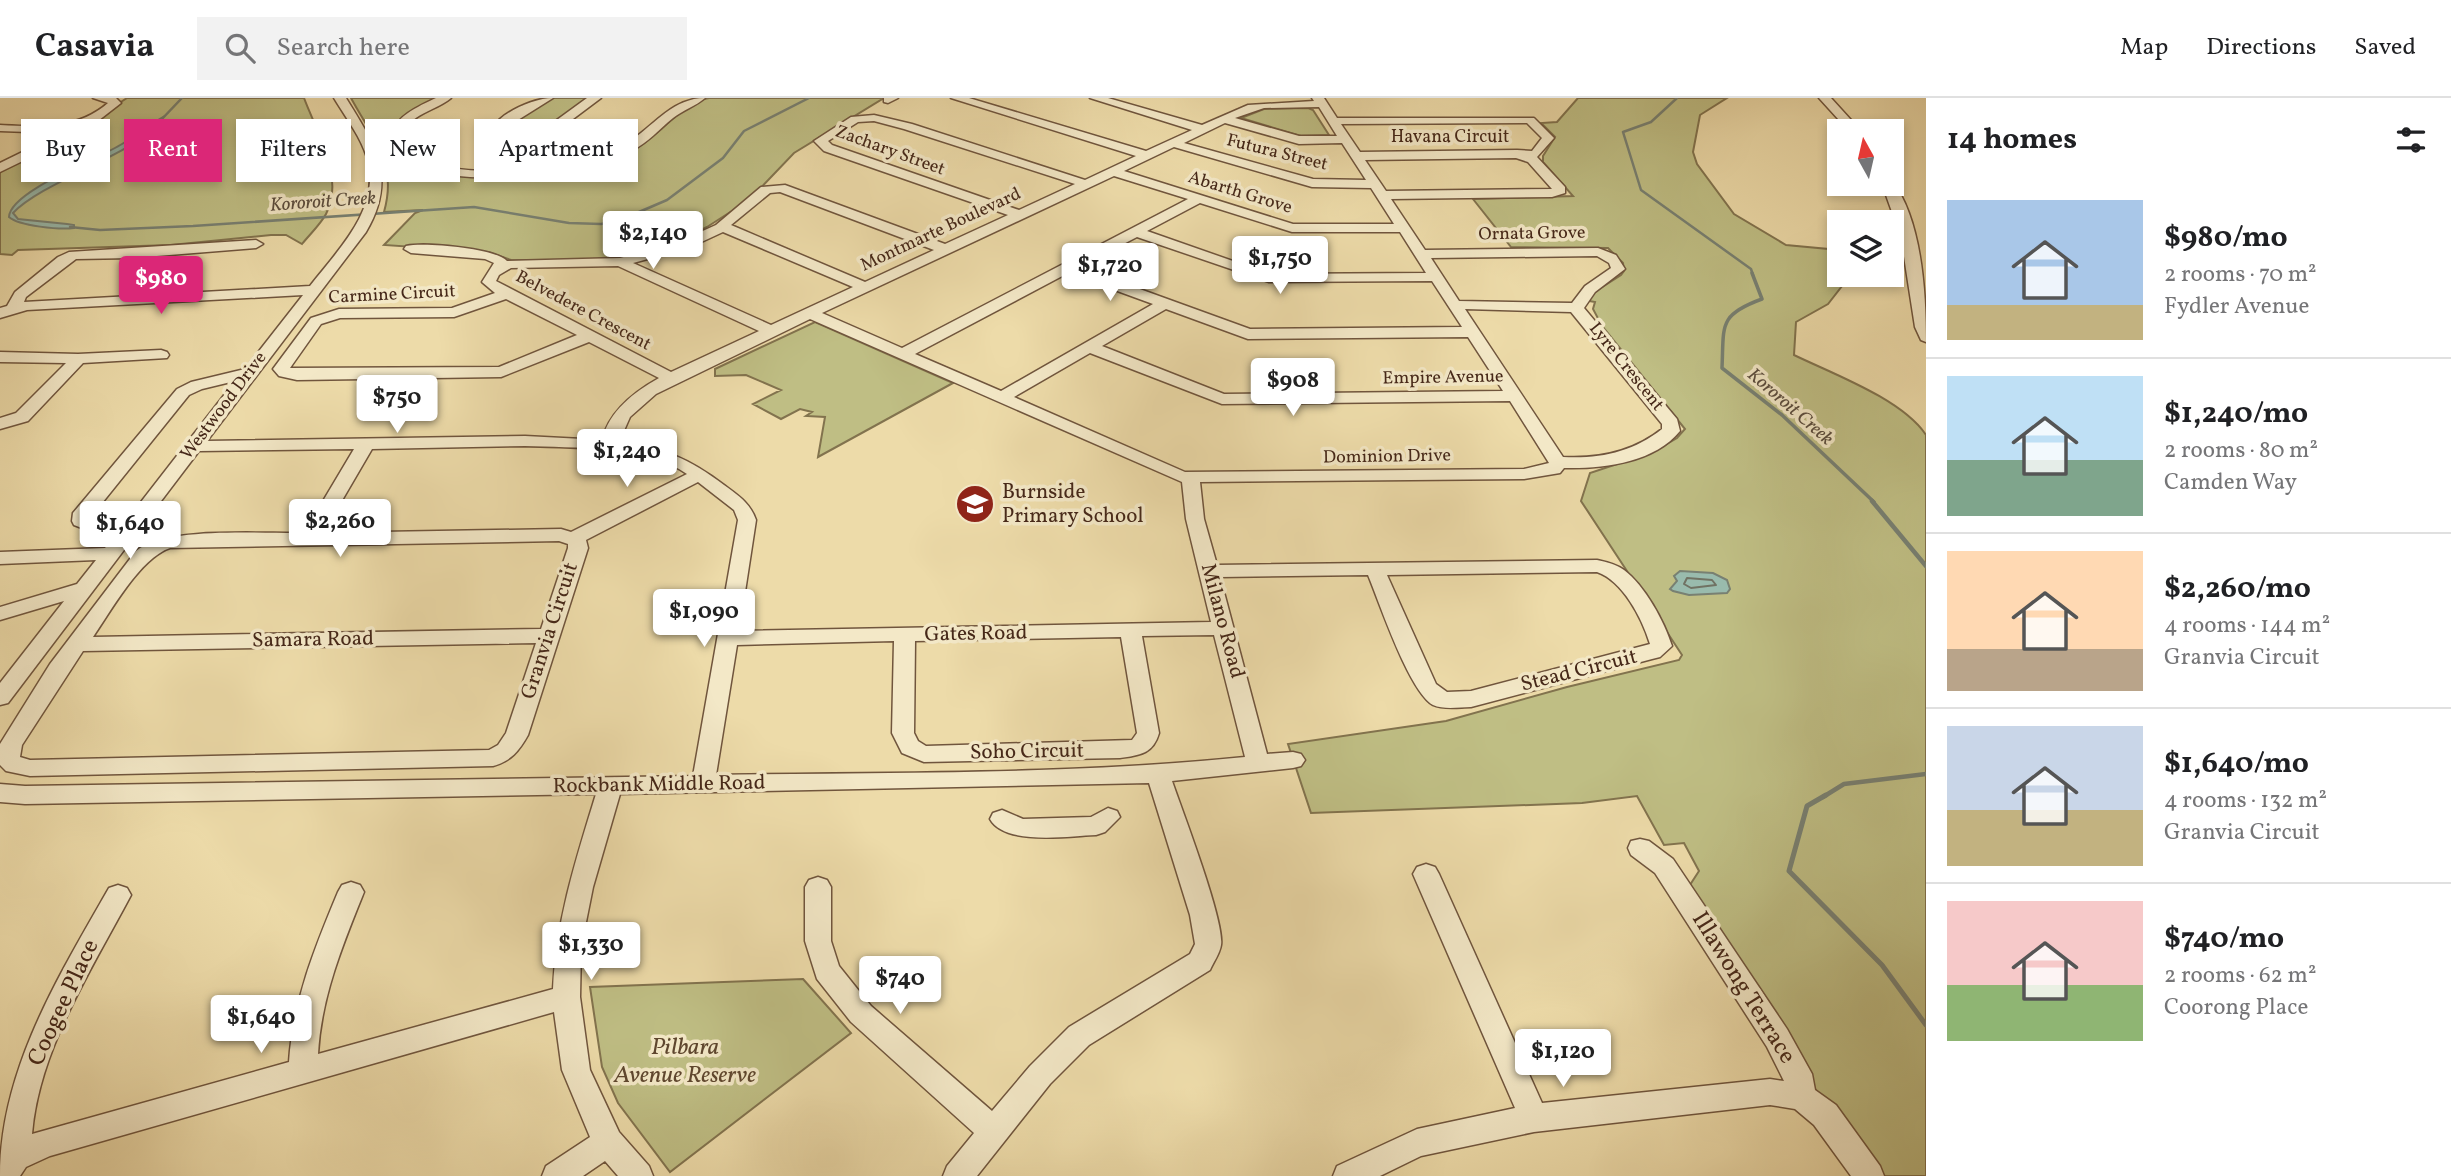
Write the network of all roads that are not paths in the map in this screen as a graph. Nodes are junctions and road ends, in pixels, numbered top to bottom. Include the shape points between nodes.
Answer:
1 (99, 98) edge
2 (340, 98) edge
3 (445, 98) edge
4 (547, 98) edge
5 (595, 98) edge
6 (699, 98) edge
7 (957, 98) edge
8 (1096, 98) edge
9 (1235, 98) edge
10 (1825, 98) edge
11 (888, 100) edge
12 (1320, 101) edge
13 (1264, 104) junction
14 (866, 117) junction
15 (89, 119) edge
16 (508, 119) edge
17 (564, 119) edge
18 (1224, 119) junction
19 (1843, 119) edge
20 (1332, 121) junction
21 (0, 128) edge
22 (1203, 128) junction
23 (21, 130) edge
24 (1345, 139) junction
25 (638, 143) edge
26 (1172, 143) junction
27 (1147, 155) junction
28 (1356, 156) junction
29 (1525, 156) junction
30 (21, 158) edge
31 (0, 168) edge
32 (1112, 171) junction
33 (474, 172) edge
34 (1086, 184) junction
35 (1378, 190) junction
36 (1894, 196) edge
37 (1200, 198) junction
38 (1018, 215) junction
39 (723, 226) junction
40 (1404, 228) junction
41 (1138, 232) junction
42 (263, 244) dead end
43 (409, 247) dead end
44 (945, 249) junction
45 (1421, 254) junction
46 (620, 262) junction
47 (503, 266) junction
48 (1068, 268) junction
49 (1436, 277) junction
50 (865, 287) junction
51 (313, 290) junction
52 (508, 293) junction
53 (1164, 303) junction
54 (1454, 305) junction
55 (1576, 308) junction
56 (7, 310) edge
57 (809, 313) junction
58 (771, 331) junction
59 (1471, 332) junction
60 (589, 336) junction
61 (1926, 337) edge
62 (1089, 347) junction
63 (161, 355) dead end
64 (901, 355) junction
65 (0, 357) edge
66 (76, 359) junction
67 (250, 373) junction
68 (671, 378) junction
69 (1514, 396) junction
70 (1000, 398) junction
71 (3, 428) edge
72 (609, 447) junction
73 (363, 449) junction
74 (190, 451) junction
75 (1558, 462) junction
76 (700, 474) junction
77 (1191, 478) junction
78 (133, 526) junction
79 (573, 538) junction
80 (310, 540) junction
81 (108, 556) junction
82 (0, 558) edge
83 (1374, 569) junction
84 (1209, 571) junction
85 (85, 588) junction
86 (0, 614) edge
87 (1225, 628) junction
88 (1130, 630) junction
89 (905, 635) junction
90 (549, 636) junction
91 (727, 638) junction
92 (77, 644) junction
93 (0, 698) edge
94 (1293, 760) dead end
95 (1258, 764) junction
96 (1158, 774) junction
97 (702, 784) junction
98 (610, 786) junction
99 (0, 793) edge
100 (25, 795) junction
101 (0, 800) edge
102 (1108, 817) dead end
103 (1002, 819) dead end
104 (1640, 848) dead end
105 (1426, 874) dead end
106 (818, 887) dead end
107 (351, 892) dead end
108 (118, 895) dead end
109 (566, 997) junction
110 (303, 1069) junction
111 (1802, 1097) junction
112 (1534, 1118) junction
113 (995, 1132) junction
114 (608, 1142) junction
115 (9, 1166) edge
116 (557, 1176) edge
117 (638, 1176) edge
118 (958, 1176) edge
119 (1348, 1176) edge
120 (1869, 1176) edge

1 - 15 street via 115,103
2 - 51 street, Westwood Drive via 373,156 377,191 361,229
3 - 33 street via 398,128 396,144 406,156 422,163
4 - 16 street
5 - 17 street
6 - 25 street via 671,114
7 - 27 street
8 - 22 street
9 - 13 street
10 - 19 street
11 - 14 street via 865,112
12 - 13 street, Montmarte Boulevard
12 - 20 street
13 - 18 street, Montmarte Boulevard
14 - 34 street, Zachary Street via 908,126
14 - 38 street, Zachary Street via 855,119 821,144
18 - 22 street, Montmarte Boulevard
18 - 24 street via 1299,140
20 - 24 street
20 - 29 street via 1530,120 1548,138 1536,154
21 - 23 street
22 - 26 street, Montmarte Boulevard
24 - 28 street
26 - 27 street, Montmarte Boulevard
26 - 35 street, Futura Street via 1312,183
27 - 32 street, Montmarte Boulevard
28 - 29 street, Havana Circuit
28 - 35 street
29 - 35 street, Havana Circuit via 1560,190
30 - 31 street
32 - 34 street, Montmarte Boulevard
32 - 37 street, Abarth Grove
34 - 38 street, Montmarte Boulevard
35 - 40 street
36 - 61 street via 1909,244
37 - 40 street, Abarth Grove via 1292,228
37 - 41 street
38 - 44 street, Montmarte Boulevard
39 - 44 street via 766,190 786,188
39 - 46 street via 683,244
39 - 50 street
40 - 45 street
41 - 48 street
41 - 49 street via 1269,278
42 - 56 street via 70,256
43 - 47 street via 487,255
44 - 50 street, Montmarte Boulevard
45 - 49 street
45 - 55 street, Ornata Grove via 1608,255 1618,265 1616,273 1590,289
46 - 47 street, Belvedere Crescent
46 - 58 street, Belvedere Crescent
47 - 52 street, Belvedere Crescent via 489,282
48 - 53 street
48 - 64 street
49 - 54 street
50 - 57 street, Montmarte Boulevard
51 - 56 street
51 - 67 street, Westwood Drive
52 - 60 street, Belvedere Crescent
52 - 60 street, Carmine Circuit via 454,312 324,317 316,321 281,369 297,375 501,372
53 - 59 street via 1254,334
53 - 62 street
54 - 55 street, Lyre Crescent
54 - 59 street
55 - 75 street, Lyre Crescent via 1672,427 1666,436 1623,456 1591,463
57 - 58 street, Montmarte Boulevard
57 - 64 street, Dominion Drive
58 - 68 street, Montmarte Boulevard
59 - 69 street
60 - 68 street, Belvedere Crescent
62 - 69 street, Empire Avenue via 1222,399
62 - 70 street
63 - 66 street
64 - 70 street, Dominion Drive
65 - 66 street
66 - 71 street via 28,412
67 - 74 street, Westwood Drive
67 - 78 street via 183,391 80,517 87,524
68 - 72 street, Montmarte Boulevard via 630,405 614,429
69 - 75 street
70 - 77 street, Dominion Drive via 1163,471
72 - 73 street via 547,452
72 - 76 street via 660,455
73 - 74 street
73 - 80 street
74 - 78 street, Westwood Drive
75 - 77 street, Dominion Drive via 1549,472 1524,474
76 - 79 street
76 - 91 street via 746,513
77 - 84 street, Milano Road via 1192,507
78 - 81 street, Westwood Drive
79 - 80 street, Granvia Circuit
79 - 90 street, Granvia Circuit via 578,548
80 - 92 street, Granvia Circuit via 176,541 152,547
81 - 82 street
81 - 85 street, Westwood Drive
83 - 83 street, Stead Circuit via 1604,567 1622,580 1657,632 1661,646 1471,699 1442,700 1427,688
83 - 84 street, Stead Circuit
84 - 87 street, Milano Road
85 - 86 street
85 - 93 street, Westwood Drive
87 - 88 street, Gates Road
87 - 95 street, Milano Road
88 - 89 street, Gates Road
88 - 89 street, Soho Circuit via 1148,733 1138,747 1120,750 924,754 913,750 903,733
89 - 91 street, Gates Road
90 - 92 street, Samara Road
90 - 92 street, Granvia Circuit via 513,744 486,760 14,765 7,757 11,745
91 - 97 street
94 - 95 street, Rockbank Middle Road
95 - 96 street, Rockbank Middle Road
96 - 97 street, Rockbank Middle Road
96 - 113 street via 1203,915 1208,944 1200,962 1079,1036 1040,1075
97 - 98 street, Rockbank Middle Road
98 - 100 street, Rockbank Middle Road
98 - 109 street via 580,887 568,947
99 - 100 street, Rockbank Middle Road
100 - 101 street, Rockbank Middle Road
102 - 103 street via 1096,826 1020,828
104 - 111 street, Illawong Terrace via 1671,863 1777,1038 1797,1074
105 - 112 street
106 - 113 street via 818,941 827,971 861,1014
107 - 110 street via 318,973 304,1026
108 - 115 street, Coogee Place via 79,964 38,1056 19,1111
109 - 110 street
109 - 114 street via 576,1070
110 - 115 street via 45,1143
111 - 112 street via 1770,1093
111 - 120 street via 1825,1115
112 - 119 street via 1417,1143
113 - 118 street
114 - 116 street
114 - 117 street

